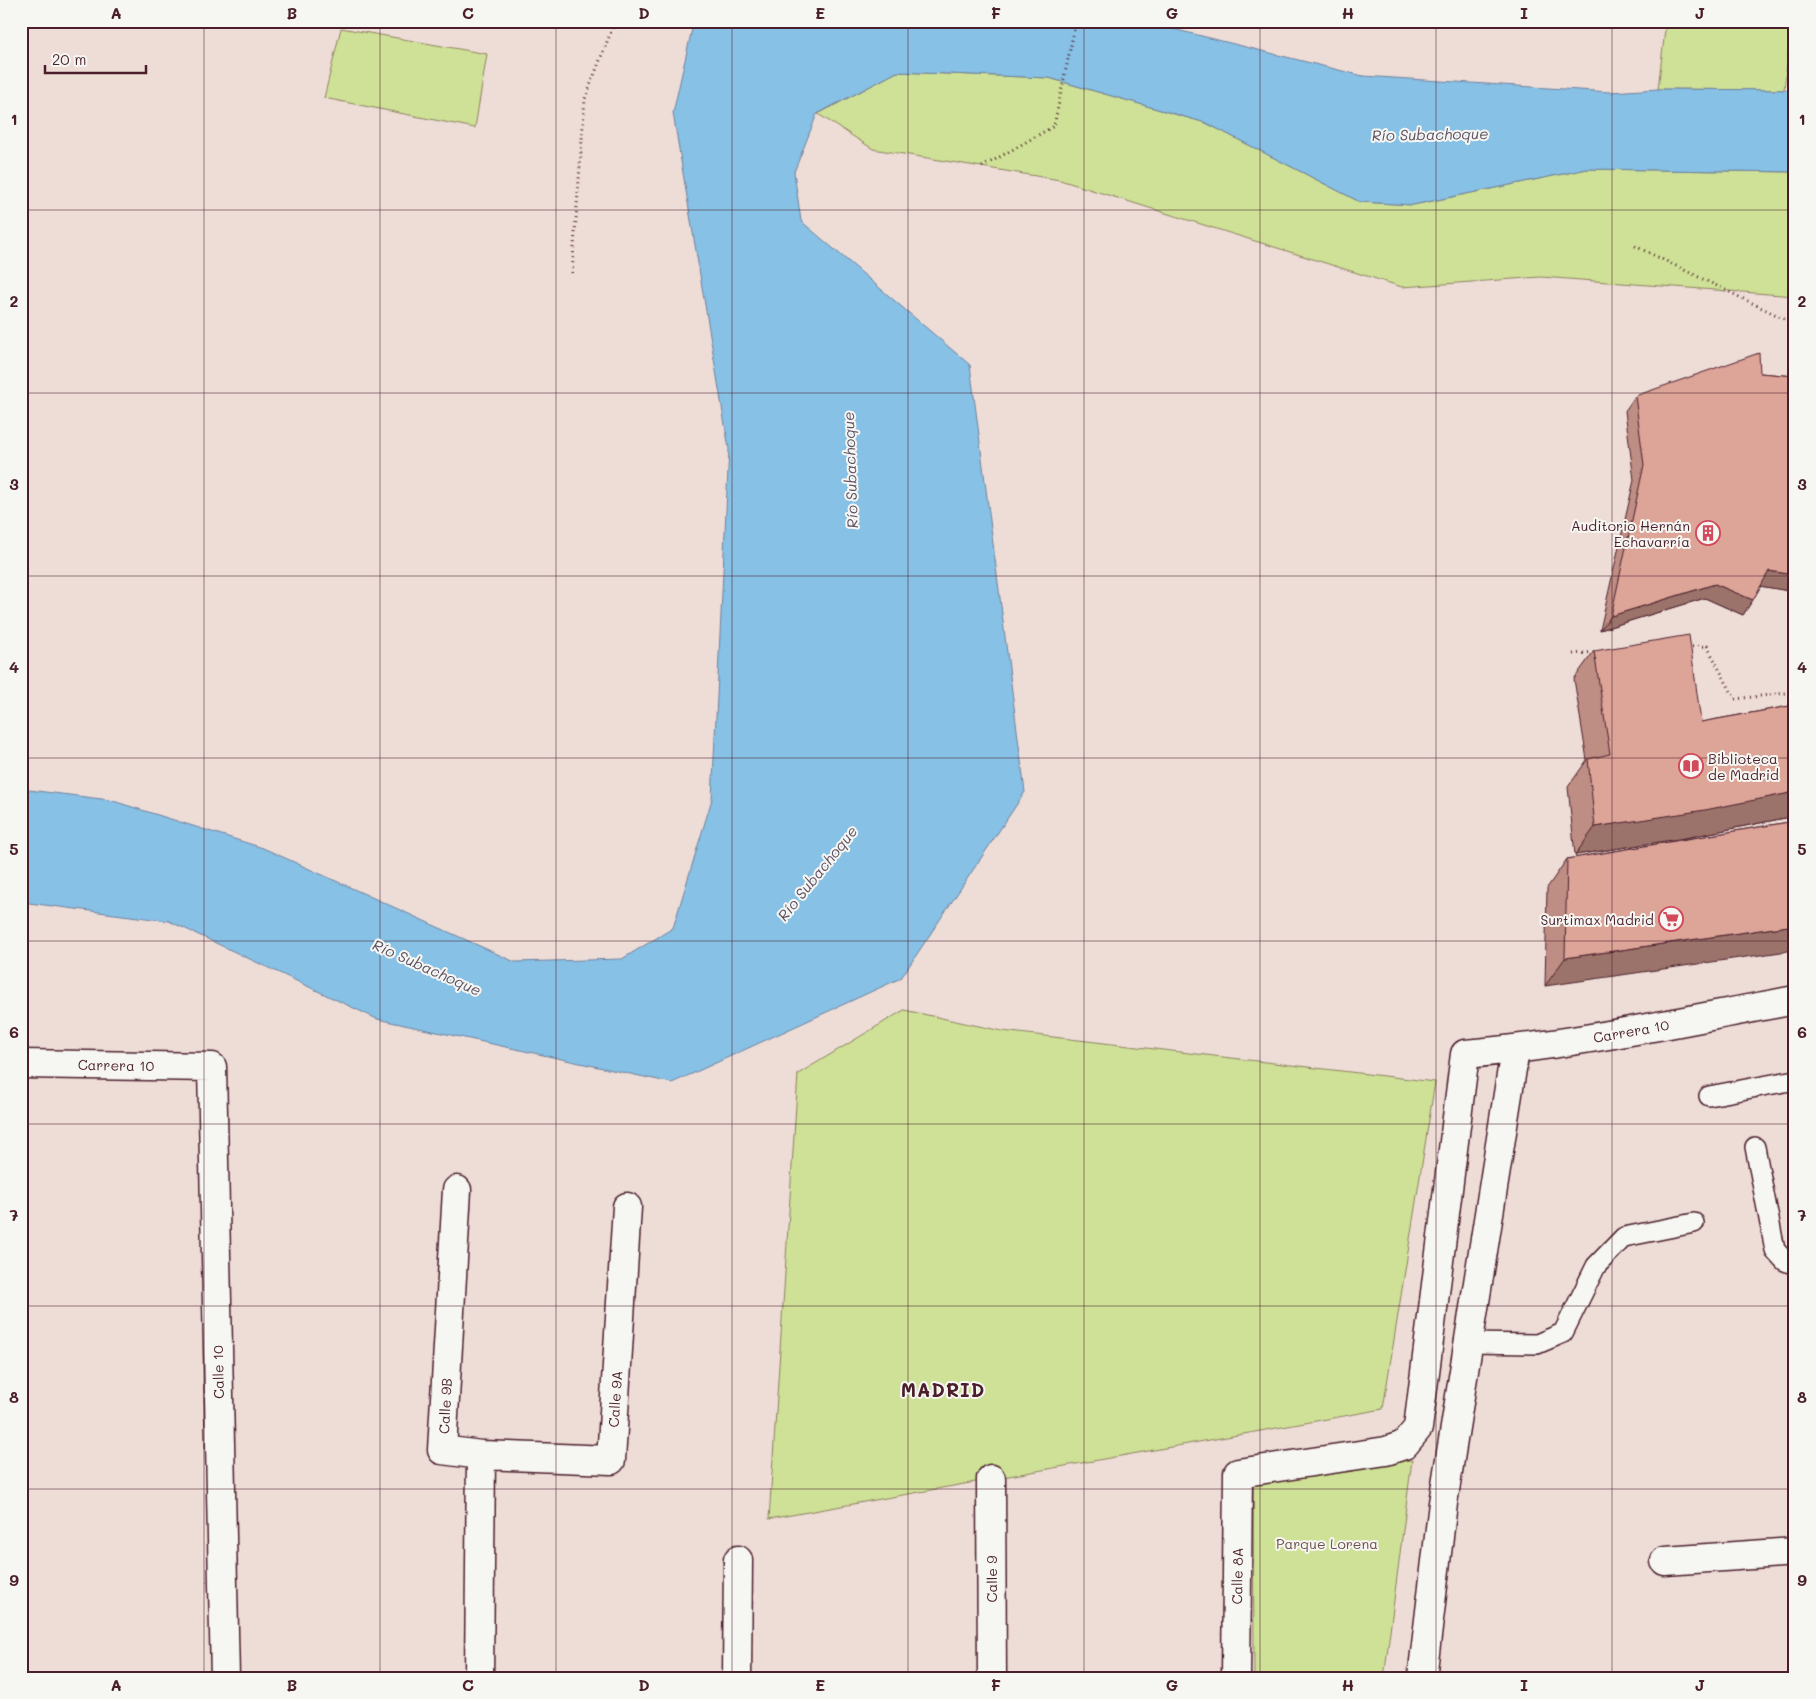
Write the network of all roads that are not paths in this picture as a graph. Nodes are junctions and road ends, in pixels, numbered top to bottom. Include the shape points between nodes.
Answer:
1 (1795, 1000) edge
2 (1515, 1050) junction
3 (21, 1064) edge
4 (212, 1067) joint
5 (1795, 1080) edge
6 (1709, 1096) dead end
7 (1755, 1147) dead end
8 (457, 1190) dead end
9 (627, 1207) dead end
10 (1694, 1223) dead end
11 (1795, 1265) edge
12 (1470, 1343) junction
13 (481, 1455) junction
14 (1238, 1473) joint
15 (991, 1479) dead end
16 (1795, 1552) edge
17 (738, 1560) dead end
18 (1666, 1562) dead end
19 (225, 1678) edge
20 (479, 1678) edge
21 (737, 1678) edge
22 (992, 1678) edge
23 (1236, 1678) edge
24 (1422, 1678) edge

1 - 2 street, Carrera 10
2 - 12 street
2 - 14 street, Carrera 10 via 1465,1054 1418,1428 1404,1445 1386,1451
3 - 4 street, Carrera 10
4 - 19 street, Calle 10
5 - 6 lane
7 - 11 lane via 1775,1250 1785,1261
8 - 13 street, Calle 9B via 442,1450
9 - 13 street, Calle 9A via 611,1460
10 - 12 lane via 1624,1237 1596,1266 1563,1333 1538,1344
12 - 24 street via 1443,1503
13 - 20 street
14 - 23 street, Calle 8A
15 - 22 street, Calle 9
16 - 18 street
17 - 21 street

